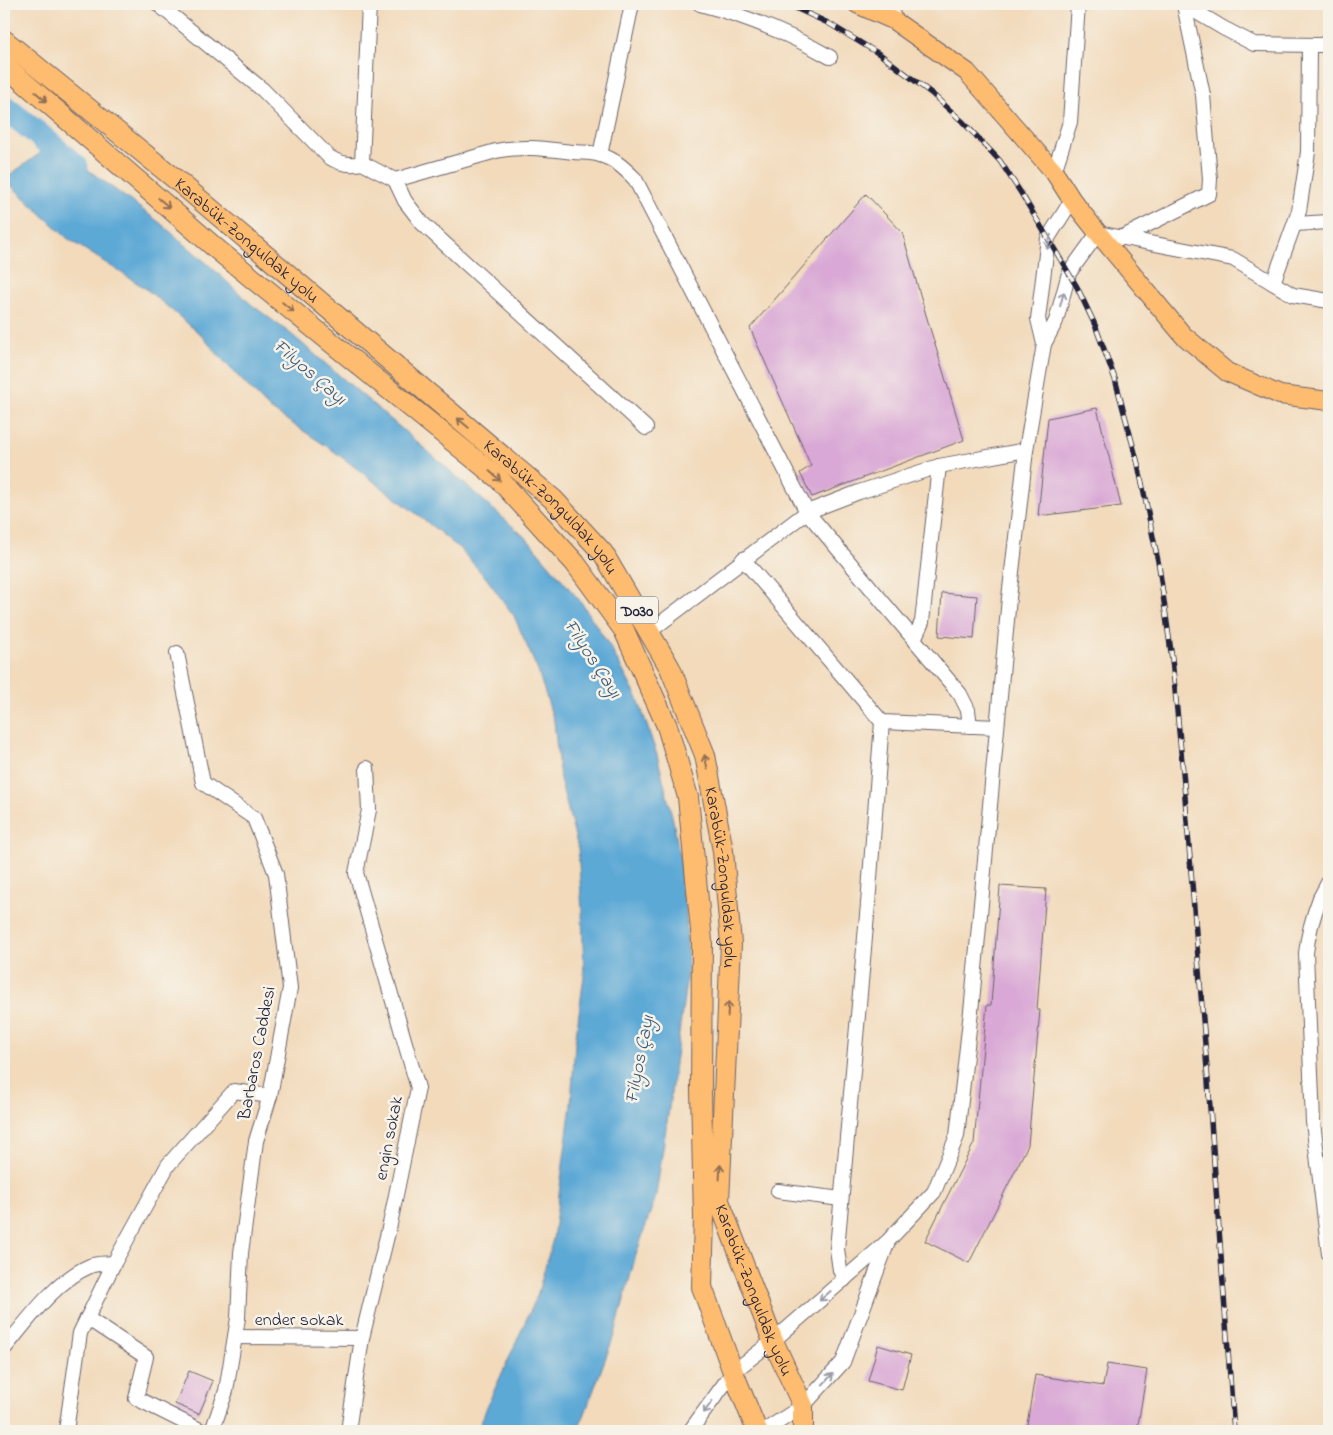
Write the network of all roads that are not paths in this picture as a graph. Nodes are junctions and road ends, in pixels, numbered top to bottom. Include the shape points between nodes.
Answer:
1 (158, 4) edge
2 (369, 4) edge
3 (632, 4) edge
4 (700, 4) edge
5 (857, 4) edge
6 (1078, 4) edge
7 (1184, 4) edge
8 (892, 12) edge
9 (4, 40) edge
10 (1329, 42) edge
11 (1309, 45) junction
12 (830, 57) dead end
13 (4, 65) edge
14 (600, 155) junction
15 (362, 163) junction
16 (1054, 172) junction
17 (395, 180) junction
18 (1072, 200) junction
19 (1329, 222) edge
20 (1295, 224) junction
21 (1098, 234) junction
22 (1122, 238) junction
23 (1273, 283) junction
24 (1329, 301) edge
25 (1044, 344) junction
26 (1329, 401) edge
27 (646, 428) dead end
28 (1026, 450) junction
29 (939, 466) junction
30 (807, 512) junction
31 (743, 560) junction
32 (649, 632) junction
33 (914, 639) junction
34 (177, 652) dead end
35 (882, 722) junction
36 (970, 726) junction
37 (997, 727) junction
38 (368, 768) dead end
39 (1329, 881) edge
40 (1325, 899) edge
41 (270, 1096) junction
42 (778, 1190) dead end
43 (841, 1199) junction
44 (888, 1241) junction
45 (1329, 1254) edge
46 (114, 1263) junction
47 (844, 1280) junction
48 (87, 1318) junction
49 (235, 1337) junction
50 (362, 1338) junction
51 (774, 1341) junction
52 (4, 1349) edge
53 (733, 1372) junction
54 (803, 1406) junction
55 (66, 1431) edge
56 (202, 1431) edge
57 (212, 1431) edge
58 (348, 1431) edge
59 (690, 1431) edge
60 (757, 1431) edge
61 (764, 1431) edge
62 (803, 1431) edge

1 - 15 street via 263,90 329,157 343,164
2 - 15 street
3 - 14 street
4 - 12 street via 769,26
5 - 8 main road
6 - 16 street via 1070,122
7 - 11 street via 1254,44
7 - 22 street via 1203,95 1209,194
8 - 16 main road via 967,72
32 -> 9 highway, Karabük-Zonguldak yolu / D030 via 603,553 554,500 178,182
10 - 11 street
11 - 20 street via 1308,152
13 -> 53 highway, Karabük-Zonguldak yolu / D030 via 220,251 499,479 575,563 624,630 668,726 688,797 702,941 702,1287
14 - 17 street via 510,148
14 - 30 street via 619,164 636,179
15 - 17 street
16 - 18 main road
17 - 27 street via 405,201 422,223
18 - 21 main road
18 -> 25 street via 1048,238 1038,319
19 - 20 street
20 - 23 street
21 - 22 street
25 -> 21 street via 1056,321 1069,273
21 - 26 main road via 1183,335 1226,372 1280,395
22 - 23 street via 1233,258
23 - 24 street via 1293,295
25 - 28 street
28 - 29 street
28 - 37 street
29 - 30 street
29 - 33 street via 922,622
30 - 31 street
30 - 33 street
31 - 32 street
31 - 35 street
51 -> 32 highway, Karabük-Zonguldak yolu / D030 via 719,1201 730,944 723,851 704,755 670,668
33 - 36 street via 960,694 968,710
34 - 41 street, Barbaros Caddesi via 203,783 254,818 276,874 290,988
35 - 36 street
35 - 43 street
36 - 37 street
37 - 44 street via 957,1136 934,1192
38 - 50 street, engin sokak via 369,810 356,874 418,1088
39 - 40 street
40 - 45 street via 1314,912 1306,953 1313,1122
41 - 46 street via 234,1091 168,1165
41 - 49 street, Barbaros Caddesi via 256,1141 241,1254
42 - 43 street
43 - 47 street via 837,1250
44 - 47 street
54 -> 44 street via 843,1362
46 - 48 street
46 - 52 street via 92,1265 66,1280
47 -> 51 street
48 - 55 street via 80,1333
48 - 56 street via 146,1357 136,1398
49 - 50 street, ender sokak
49 - 57 street, Barbaros Caddesi via 226,1390
50 - 58 street, engin sokak
51 - 53 street
51 - 54 highway, Karabük-Zonguldak yolu / D030
53 -> 59 street
53 - 60 highway, Karabük-Zonguldak yolu / D030
54 - 61 street
54 - 62 highway, Karabük-Zonguldak yolu / D030

